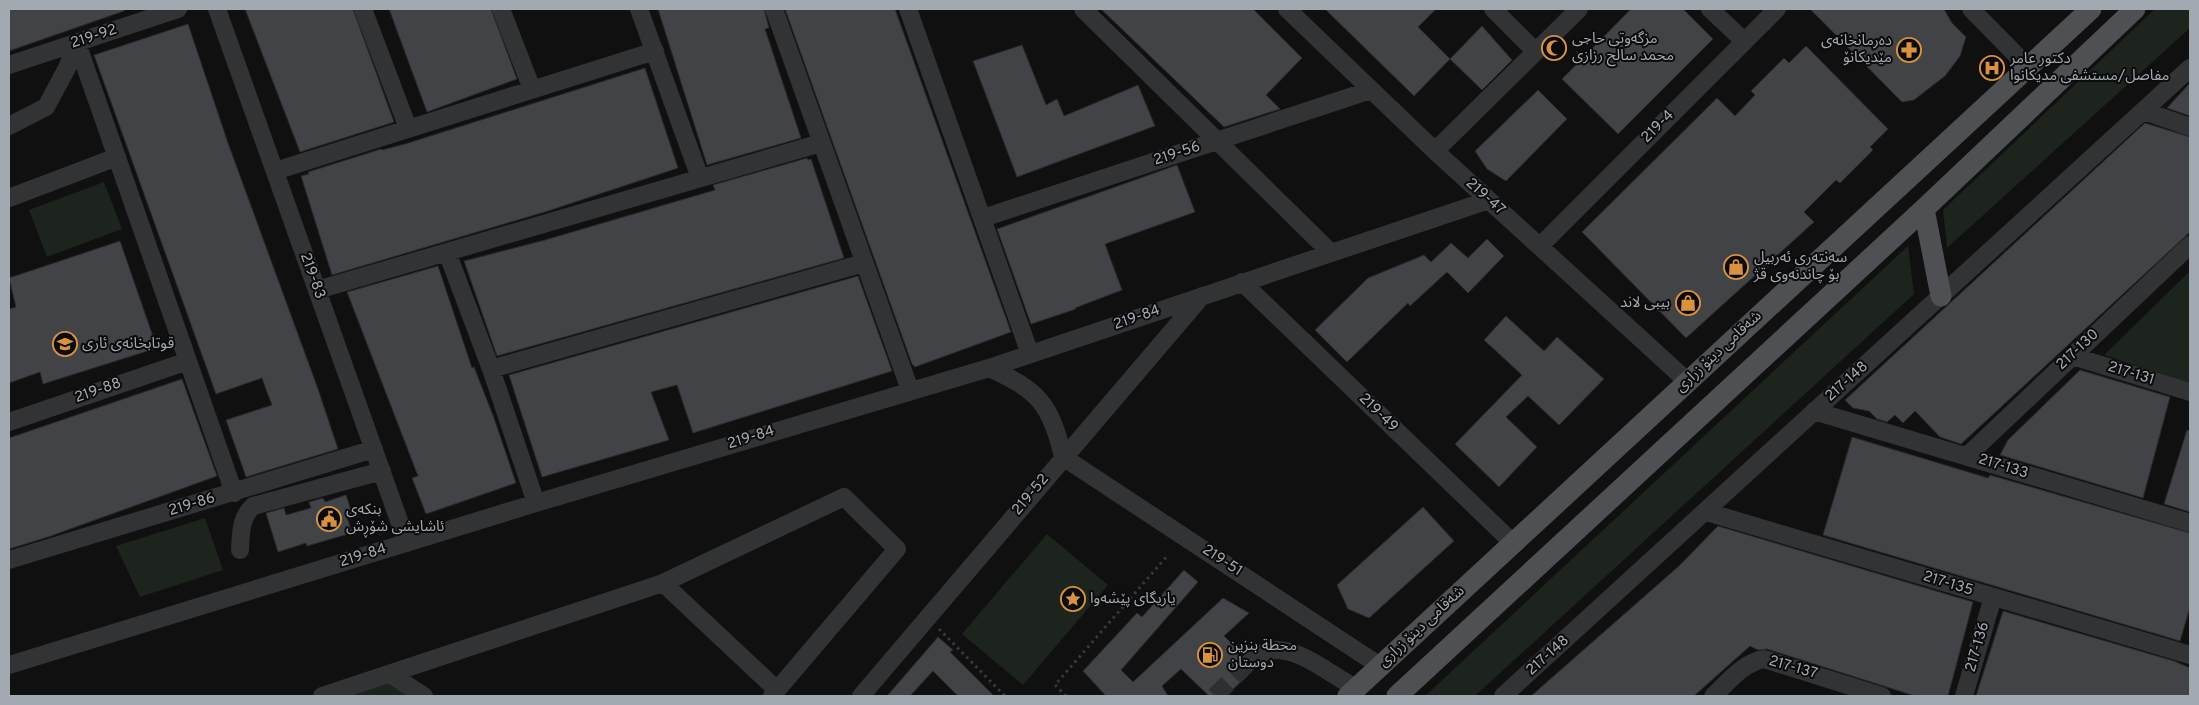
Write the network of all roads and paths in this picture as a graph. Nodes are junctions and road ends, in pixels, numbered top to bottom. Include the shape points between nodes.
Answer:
1 (178, 9) edge
2 (217, 9) edge
3 (363, 9) edge
4 (501, 9) edge
5 (640, 9) edge
6 (774, 9) edge
7 (908, 9) edge
8 (1083, 9) edge
9 (1493, 9) edge
10 (1579, 9) edge
11 (1710, 9) edge
12 (1776, 9) edge
13 (1971, 9) edge
14 (2092, 9) edge
15 (2135, 9) edge
16 (1298, 12) edge
17 (1744, 41) junction
18 (77, 43) junction
19 (655, 51) junction
20 (1536, 52) junction
21 (9, 65) edge
22 (2028, 67) junction
23 (2190, 68) edge
24 (532, 89) junction
25 (1371, 90) junction
26 (2144, 111) junction
27 (9, 126) edge
28 (2190, 127) edge
29 (408, 128) junction
30 (1216, 141) junction
31 (821, 143) junction
32 (1435, 151) junction
33 (117, 157) junction
34 (275, 171) junction
35 (700, 178) junction
36 (9, 198) edge
37 (1489, 200) junction
38 (1924, 209) junction
39 (983, 218) junction
40 (2190, 245) edge
41 (1540, 246) junction
42 (447, 252) junction
43 (1331, 253) junction
44 (864, 263) junction
45 (1242, 282) junction
46 (317, 290) junction
47 (1202, 296) junction
48 (1941, 296) junction
49 (1030, 354) junction
50 (2072, 356) junction
51 (188, 361) junction
52 (988, 368) junction
53 (491, 369) junction
54 (1687, 382) junction
55 (910, 390) junction
56 (2190, 392) edge
57 (1814, 411) junction
58 (9, 422) edge
59 (374, 449) junction
60 (1967, 456) junction
61 (1063, 457) junction
62 (382, 471) junction
63 (234, 493) junction
64 (536, 503) junction
65 (1707, 512) junction
66 (2190, 524) edge
67 (407, 543) junction
68 (1513, 543) junction
69 (240, 550) dead end
70 (1168, 555) dead end
71 (9, 560) edge
72 (663, 583) junction
73 (1993, 598) junction
74 (928, 617) junction
75 (2190, 655) edge
76 (1250, 661) tunnel mouth
77 (9, 665) edge
78 (1380, 666) junction
79 (390, 674) junction
80 (1352, 692) edge
81 (774, 693) edge
82 (322, 696) edge
83 (424, 696) edge
84 (861, 696) edge
85 (1006, 696) edge
86 (1066, 696) edge
87 (1397, 696) edge
88 (1504, 696) edge
89 (1713, 696) edge
90 (1882, 696) edge
91 (1964, 696) edge

1 - 18 street, 219-92
2 - 34 street, 219-83
3 - 29 street
4 - 24 street
5 - 19 street
6 - 31 street
7 - 39 street
8 - 30 street
9 - 20 street
10 - 20 street
11 - 17 street
12 - 17 street, 219-4
13 - 22 street
14 - 22 main road, شەقامی دینۆ زراری
15 - 38 main road
16 - 25 street, 219-47
17 - 41 street, 219-4
18 - 21 street, 219-92
18 - 27 street via 46,107
18 - 33 street
19 - 24 street
19 - 35 street
20 - 32 street
22 - 54 main road, شەقامی دینۆ زراری
23 - 26 street, 217-148
24 - 29 street
25 - 30 street, 219-56
25 - 32 street, 219-47
26 - 28 street
26 - 48 street, 217-148
29 - 34 street
30 - 39 street, 219-56
30 - 43 street
31 - 35 street
31 - 44 street
32 - 37 street, 219-47
33 - 36 street
33 - 51 street
34 - 46 street, 219-83
35 - 42 street
37 - 41 street, 219-47
37 - 43 street, 219-84
38 - 48 main road
38 - 87 main road
39 - 49 street
40 - 50 street, 217-130
41 - 54 street, 219-47
42 - 46 street
42 - 53 street
43 - 45 street, 219-84
44 - 53 street
44 - 55 street
45 - 47 street, 219-84
45 - 68 street, 219-49
46 - 59 street, 219-83
47 - 49 street, 219-84
47 - 61 street, 219-52
48 - 57 street, 217-148
49 - 52 street, 219-84
50 - 56 street, 217-131
50 - 60 street, 217-130
51 - 58 street, 219-88
51 - 63 street
52 - 55 street, 219-84
52 - 61 street via 1034,393 1046,408 1058,433
53 - 64 street
54 - 68 main road, شەقامی دینۆ زراری
55 - 64 street, 219-84
57 - 60 street, 217-133
57 - 65 street, 217-148
59 - 62 street, 219-83
59 - 63 street, 219-86
60 - 66 street, 217-133
61 - 74 street, 219-52
61 - 78 street, 219-51
62 - 67 street, 219-83
62 - 69 street via 253,506 245,514
63 - 71 street, 219-86
64 - 67 street, 219-84
65 - 73 street, 217-135
65 - 88 street, 217-148
67 - 77 street, 219-84
68 - 78 main road, شەقامی دینۆ زراری
70 - 86 path via 1055,685
72 - 79 street
72 - 81 street
72 - 81 street via 844,497 897,549
73 - 75 street, 217-135
73 - 91 street, 217-136
74 - 84 street, 219-52
74 - 85 path
76 - 80 street via 1266,651 1284,650 1307,658
78 - 80 main road, شەقامی دینۆ زراری
79 - 82 street
79 - 83 street
89 - 90 street, 217-137 via 1745,667 1764,659

